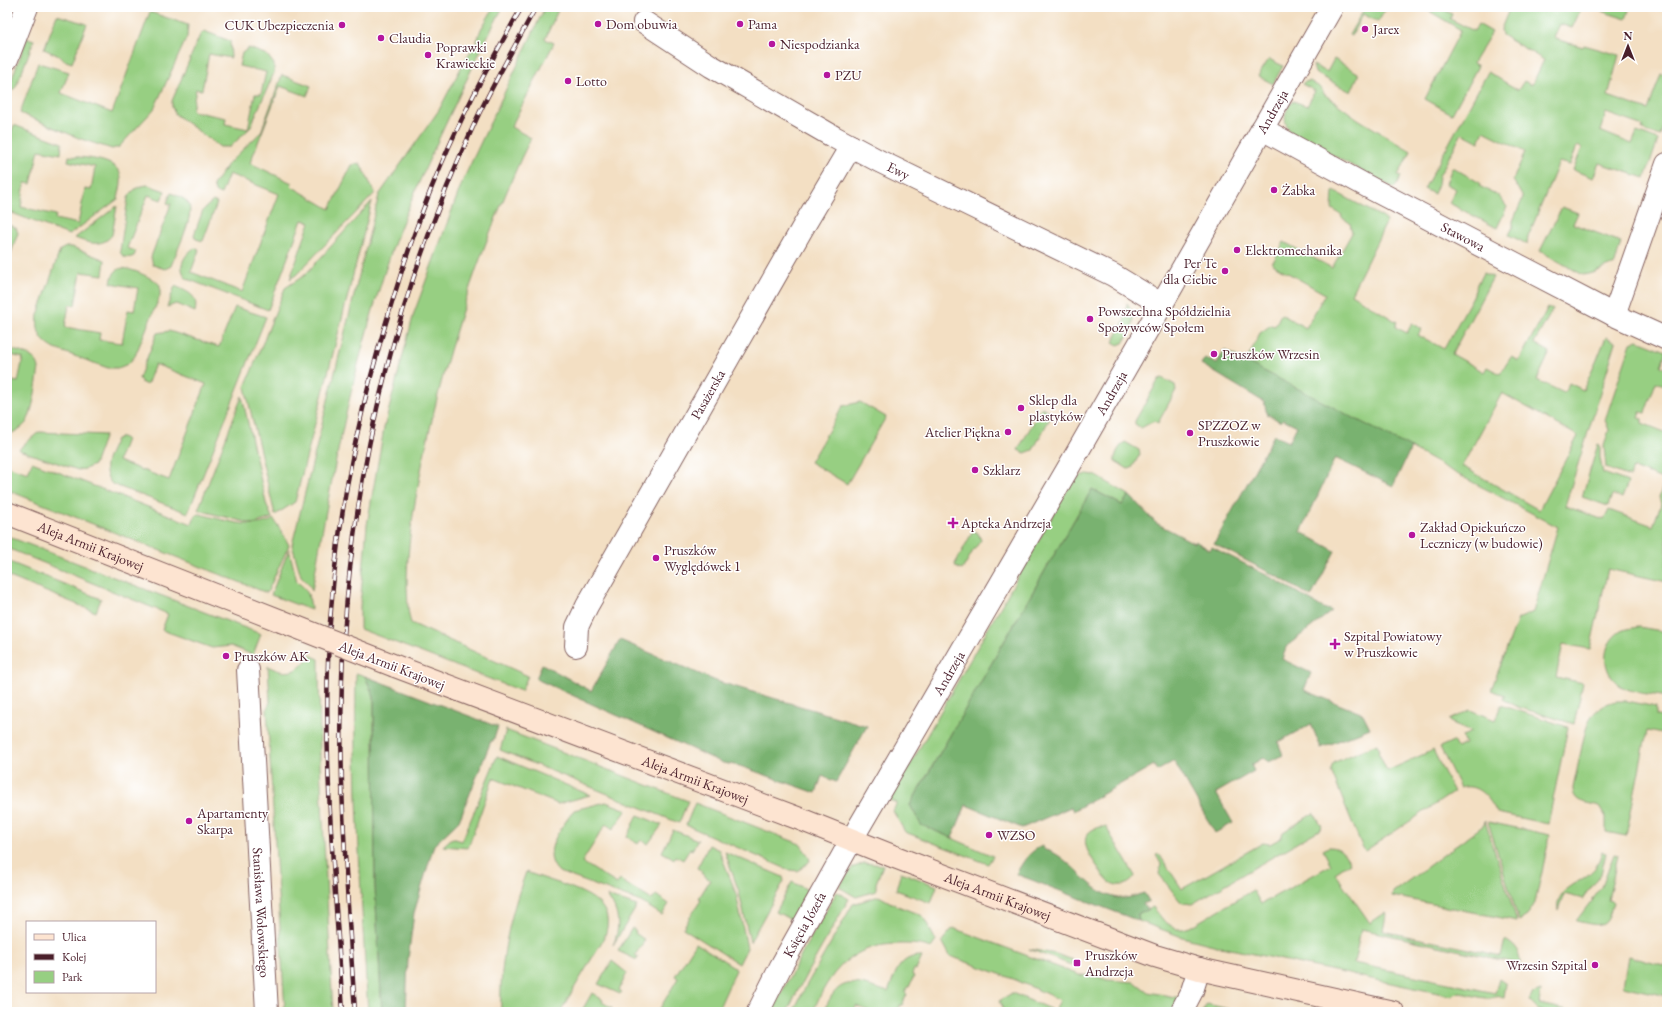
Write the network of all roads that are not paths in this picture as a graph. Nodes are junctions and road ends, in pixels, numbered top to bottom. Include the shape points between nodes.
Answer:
1 (27, 7) edge
2 (1332, 7) edge
3 (644, 22) dead end
4 (7, 56) edge
5 (1262, 128) junction
6 (851, 146) junction
7 (1667, 164) edge
8 (1161, 304) junction
9 (1614, 315) junction
10 (1667, 339) edge
11 (7, 513) edge
12 (576, 646) dead end
13 (248, 670) dead end
14 (852, 839) junction
15 (1199, 969) junction
16 (267, 1012) edge
17 (758, 1012) edge
18 (1182, 1012) edge
19 (1393, 1012) edge

1 - 4 street
2 - 5 street, Andrzeja
3 - 6 street, Ewy via 711,66
5 - 8 street, Andrzeja
5 - 9 street, Stawowa via 1374,190
6 - 8 street, Ewy via 1113,275
6 - 12 street, Pasażerska via 586,606 577,627
7 - 9 street
8 - 14 street, Andrzeja
9 - 10 street, Stawowa
11 - 14 street, Aleja Armii Krajowej, bridge via 395,666
13 - 16 street, Stanisława Wołowskiego
14 - 15 street, Aleja Armii Krajowej via 1148,953
14 - 17 street, Księcia Józefa
15 - 18 street
15 - 19 street, Aleja Armii Krajowej

